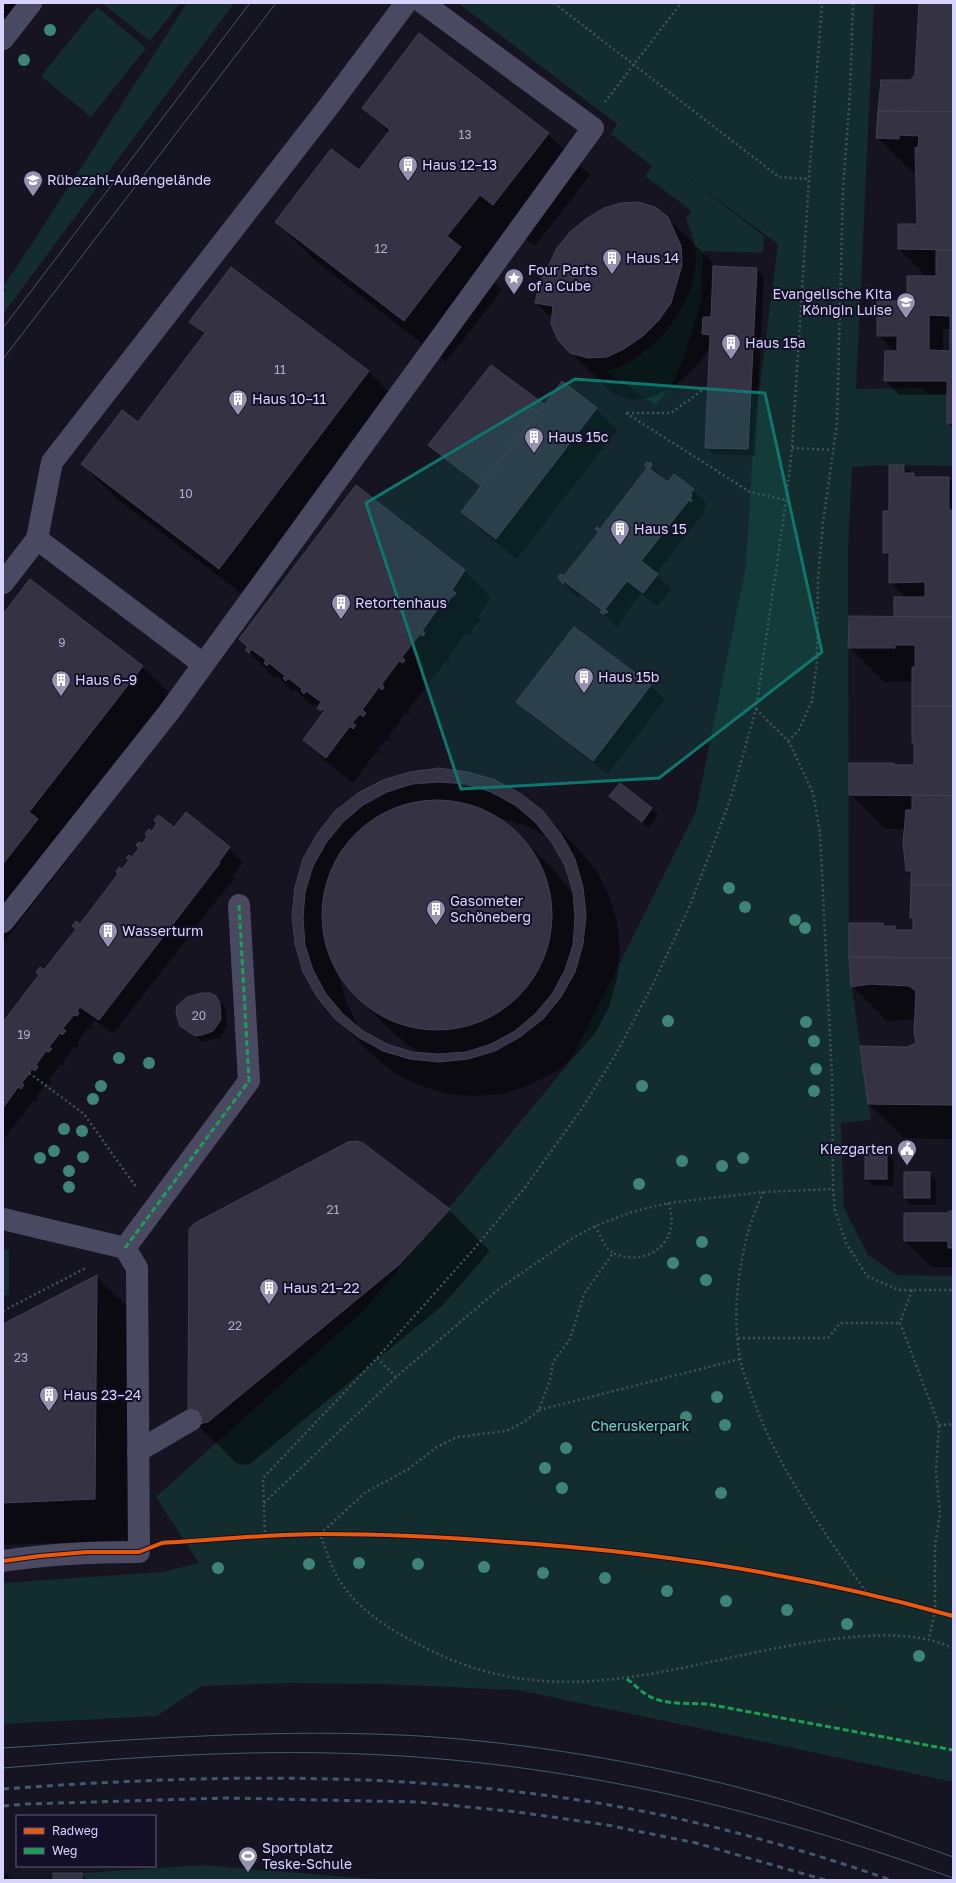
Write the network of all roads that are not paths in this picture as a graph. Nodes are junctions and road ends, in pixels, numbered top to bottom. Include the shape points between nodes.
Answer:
1 (31, 3) edge
2 (406, 3) edge
3 (423, 3) edge
4 (3, 38) edge
5 (37, 539) junction
6 (3, 582) edge
7 (203, 664) junction
8 (239, 905) dead end
9 (3, 922) edge
10 (3, 1219) edge
11 (125, 1248) junction
12 (191, 1420) dead end
13 (138, 1451) junction
14 (3, 1562) edge

1 - 4 street
2 - 5 street via 52,462
3 - 7 street via 593,128
5 - 6 street
5 - 7 street
7 - 9 street via 169,712
8 - 11 street via 249,1081
10 - 11 street
11 - 13 street via 137,1268
12 - 13 street
13 - 14 street via 139,1552 87,1552

